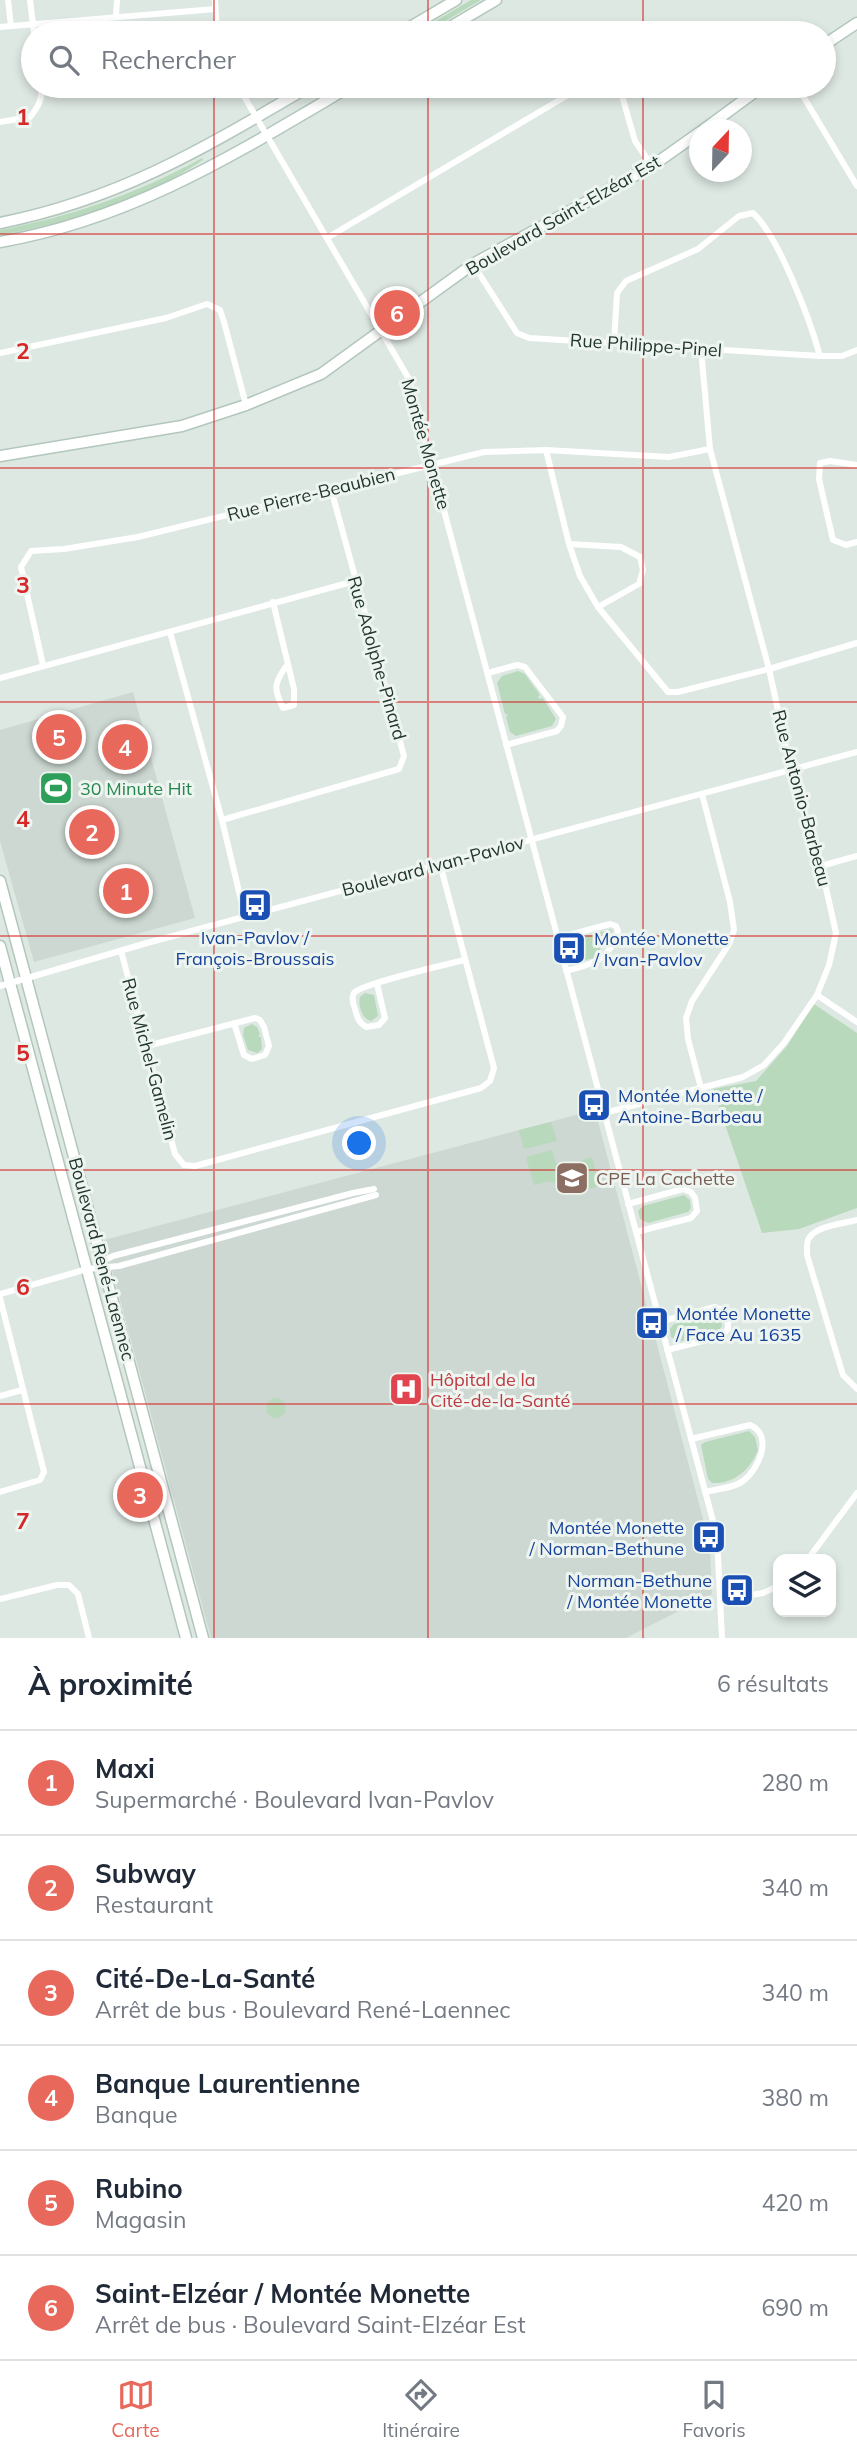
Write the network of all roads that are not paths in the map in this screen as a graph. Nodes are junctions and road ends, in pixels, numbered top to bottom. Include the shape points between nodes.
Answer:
1 (8, 0) edge
2 (30, 0) edge
3 (117, 0) edge
4 (215, 0) edge
5 (456, 0) edge
6 (496, 0) edge
7 (215, 9) junction
8 (116, 17) junction
9 (33, 21) edge
10 (69, 21) edge
11 (216, 21) edge
12 (420, 21) edge
13 (460, 21) edge
14 (857, 23) edge
15 (21, 25) edge
16 (11, 26) junction
17 (0, 27) edge
18 (836, 37) edge
19 (41, 98) edge
20 (245, 98) edge
21 (289, 98) edge
22 (330, 98) edge
23 (563, 98) edge
24 (623, 98) edge
25 (746, 98) edge
26 (804, 98) edge
27 (256, 117) junction
28 (718, 119) edge
29 (0, 122) edge
30 (267, 135) junction
31 (689, 140) edge
32 (652, 166) junction
33 (857, 186) edge
34 (0, 223) edge
35 (327, 238) junction
36 (0, 242) edge
37 (472, 264) junction
38 (382, 331) junction
39 (614, 343) junction
40 (701, 349) junction
41 (857, 350) edge
42 (0, 353) edge
43 (820, 356) junction
44 (246, 405) junction
45 (710, 449) junction
46 (546, 450) junction
47 (0, 456) edge
48 (432, 463) junction
49 (857, 465) edge
50 (331, 489) junction
51 (857, 542) edge
52 (569, 544) junction
53 (355, 581) junction
54 (273, 602) junction
55 (597, 607) junction
56 (170, 632) junction
57 (857, 643) edge
58 (43, 665) junction
59 (287, 665) junction
60 (769, 669) junction
61 (488, 673) junction
62 (0, 678) edge
63 (506, 745) junction
64 (857, 752) edge
65 (791, 770) junction
66 (702, 794) junction
67 (222, 820) junction
68 (531, 840) junction
69 (857, 856) edge
70 (440, 864) junction
71 (821, 866) junction
72 (0, 881) edge
73 (245, 917) junction
74 (558, 938) junction
75 (0, 946) edge
76 (121, 951) junction
77 (464, 960) junction
78 (566, 971) junction
79 (26, 978) junction
80 (377, 984) junction
81 (5, 985) edge
82 (817, 995) junction
83 (857, 1022) edge
84 (234, 1023) junction
85 (147, 1046) junction
86 (701, 1088) junction
87 (604, 1113) junction
88 (375, 1192) dead end
89 (628, 1203) junction
90 (857, 1220) edge
91 (636, 1232) junction
92 (103, 1264) junction
93 (87, 1269) junction
94 (0, 1296) edge
95 (659, 1322) junction
96 (667, 1350) junction
97 (857, 1389) edge
98 (22, 1390) junction
99 (0, 1396) edge
100 (691, 1439) junction
101 (0, 1492) edge
102 (705, 1492) junction
103 (857, 1493) edge
104 (812, 1554) edge
105 (773, 1588) edge
106 (0, 1599) edge
107 (721, 1600) junction
108 (89, 1638) edge
109 (186, 1638) edge
110 (203, 1638) edge
111 (722, 1638) edge

1 - 16 street
2 - 9 street
3 - 8 street
4 - 7 street
5 - 12 street
6 - 13 street
7 - 8 street
7 - 11 street
8 - 10 street
14 - 18 street
15 - 16 street
16 - 17 street
19 - 29 street via 30,117
20 - 27 street, Montée Monette
21 - 27 street
22 - 30 street
23 - 35 street
24 - 32 street via 635,141
25 - 28 street, Boulevard Saint-Elzéar Est
26 - 33 street
27 - 30 street, Montée Monette
27 - 34 street via 179,162 122,187 64,208
30 - 35 street, Montée Monette
30 - 36 street via 133,205
31 - 32 street, Boulevard Saint-Elzéar Est
32 - 37 street, Boulevard Saint-Elzéar Est
35 - 38 street, Montée Monette
37 - 38 street, Boulevard Saint-Elzéar Est
37 - 39 street, Rue Philippe-Pinel via 517,333 528,338
38 - 44 street, Boulevard Saint-Elzéar Est via 321,374
38 - 48 street, Montée Monette via 409,379
39 - 40 street, Rue Philippe-Pinel
39 - 43 street via 617,292 626,281 698,249 739,216 752,213 761,220 785,267
40 - 43 street, Rue Philippe-Pinel
40 - 45 street, Rue Antonio-Barbeau
41 - 43 street, Rue Philippe-Pinel via 842,356
42 - 44 street via 166,318 207,304 220,310
44 - 47 street, Boulevard Saint-Elzéar Est via 182,426
45 - 46 street, Rue Pierre-Beaubien via 669,457
45 - 60 street, Rue Antonio-Barbeau
46 - 48 street, Rue Pierre-Beaubien via 484,452
46 - 52 street
48 - 50 street, Rue Pierre-Beaubien
48 - 61 street, Montée Monette
49 - 51 street via 820,463 818,479 834,540 846,545
50 - 53 street, Rue Adolphe-Pinard
50 - 58 street, Rue Pierre-Beaubien via 138,537 31,551 20,567
52 - 55 street
52 - 55 street via 621,547 640,557 639,584
53 - 54 street
53 - 67 street, Rue Adolphe-Pinard via 404,756 399,769
54 - 56 street
54 - 59 street
55 - 60 street via 668,692
56 - 58 street
56 - 67 street
57 - 60 street
58 - 62 street
59 - 59 street via 275,691 283,708 294,705 295,689
60 - 65 street, Rue Antonio-Barbeau
61 - 63 street, Montée Monette
61 - 63 street via 526,667 563,717 556,731
63 - 68 street, Montée Monette
64 - 65 street, Boulevard Ivan-Pavlov
65 - 66 street, Boulevard Ivan-Pavlov
65 - 71 street, Rue Antonio-Barbeau
66 - 68 street, Boulevard Ivan-Pavlov
66 - 86 street via 734,930 686,1018
67 - 73 street
68 - 70 street, Boulevard Ivan-Pavlov
68 - 74 street, Montée Monette
69 - 71 street
70 - 73 street, Boulevard Ivan-Pavlov
70 - 77 street, Rue Michel-Gamelin
71 - 82 street, Rue Antonio-Barbeau via 836,933
72 - 79 street, Boulevard René-Laennec
73 - 76 street, Boulevard Ivan-Pavlov
74 - 78 street, Montée Monette
74 - 78 street via 610,924 618,931 599,961
75 - 81 street, Boulevard René-Laennec
76 - 79 street, Boulevard Ivan-Pavlov
76 - 85 street, Rue Michel-Gamelin
77 - 80 street
77 - 85 street, Rue Michel-Gamelin via 494,1068 486,1085 195,1166 184,1165 176,1157
78 - 87 street, Montée Monette
79 - 81 street, Boulevard Ivan-Pavlov
79 - 92 street, Boulevard René-Laennec
80 - 80 street via 353,996 359,1021 368,1027 381,1023 385,1015
81 - 93 street, Boulevard René-Laennec
82 - 83 street
82 - 86 street, Rue Antonio-Barbeau via 764,1065 743,1077
84 - 84 street via 246,1056 265,1055 269,1046 262,1022 253,1018
84 - 85 street
86 - 87 street, Rue Antonio-Barbeau
87 - 89 street, Montée Monette
88 - 92 street via 270,1226 115,1267
89 - 91 street, Montée Monette
89 - 91 street via 683,1189 695,1198 697,1209 691,1218
90 - 97 street via 819,1230 807,1244 843,1375
91 - 95 street, Montée Monette
92 - 93 street
92 - 110 street, Boulevard René-Laennec
93 - 94 street
93 - 109 street, Boulevard René-Laennec
94 - 98 street
95 - 96 street, Montée Monette
95 - 96 street via 715,1307 723,1310 727,1321 722,1336
96 - 100 street, Montée Monette
98 - 99 street
98 - 101 street via 44,1472 40,1480
100 - 102 street, Montée Monette
100 - 102 street via 750,1425 757,1429 763,1445 744,1480
102 - 107 street, Montée Monette via 719,1546
103 - 104 street
105 - 107 street
106 - 108 street via 69,1585 78,1594
107 - 111 street, Montée Monette

